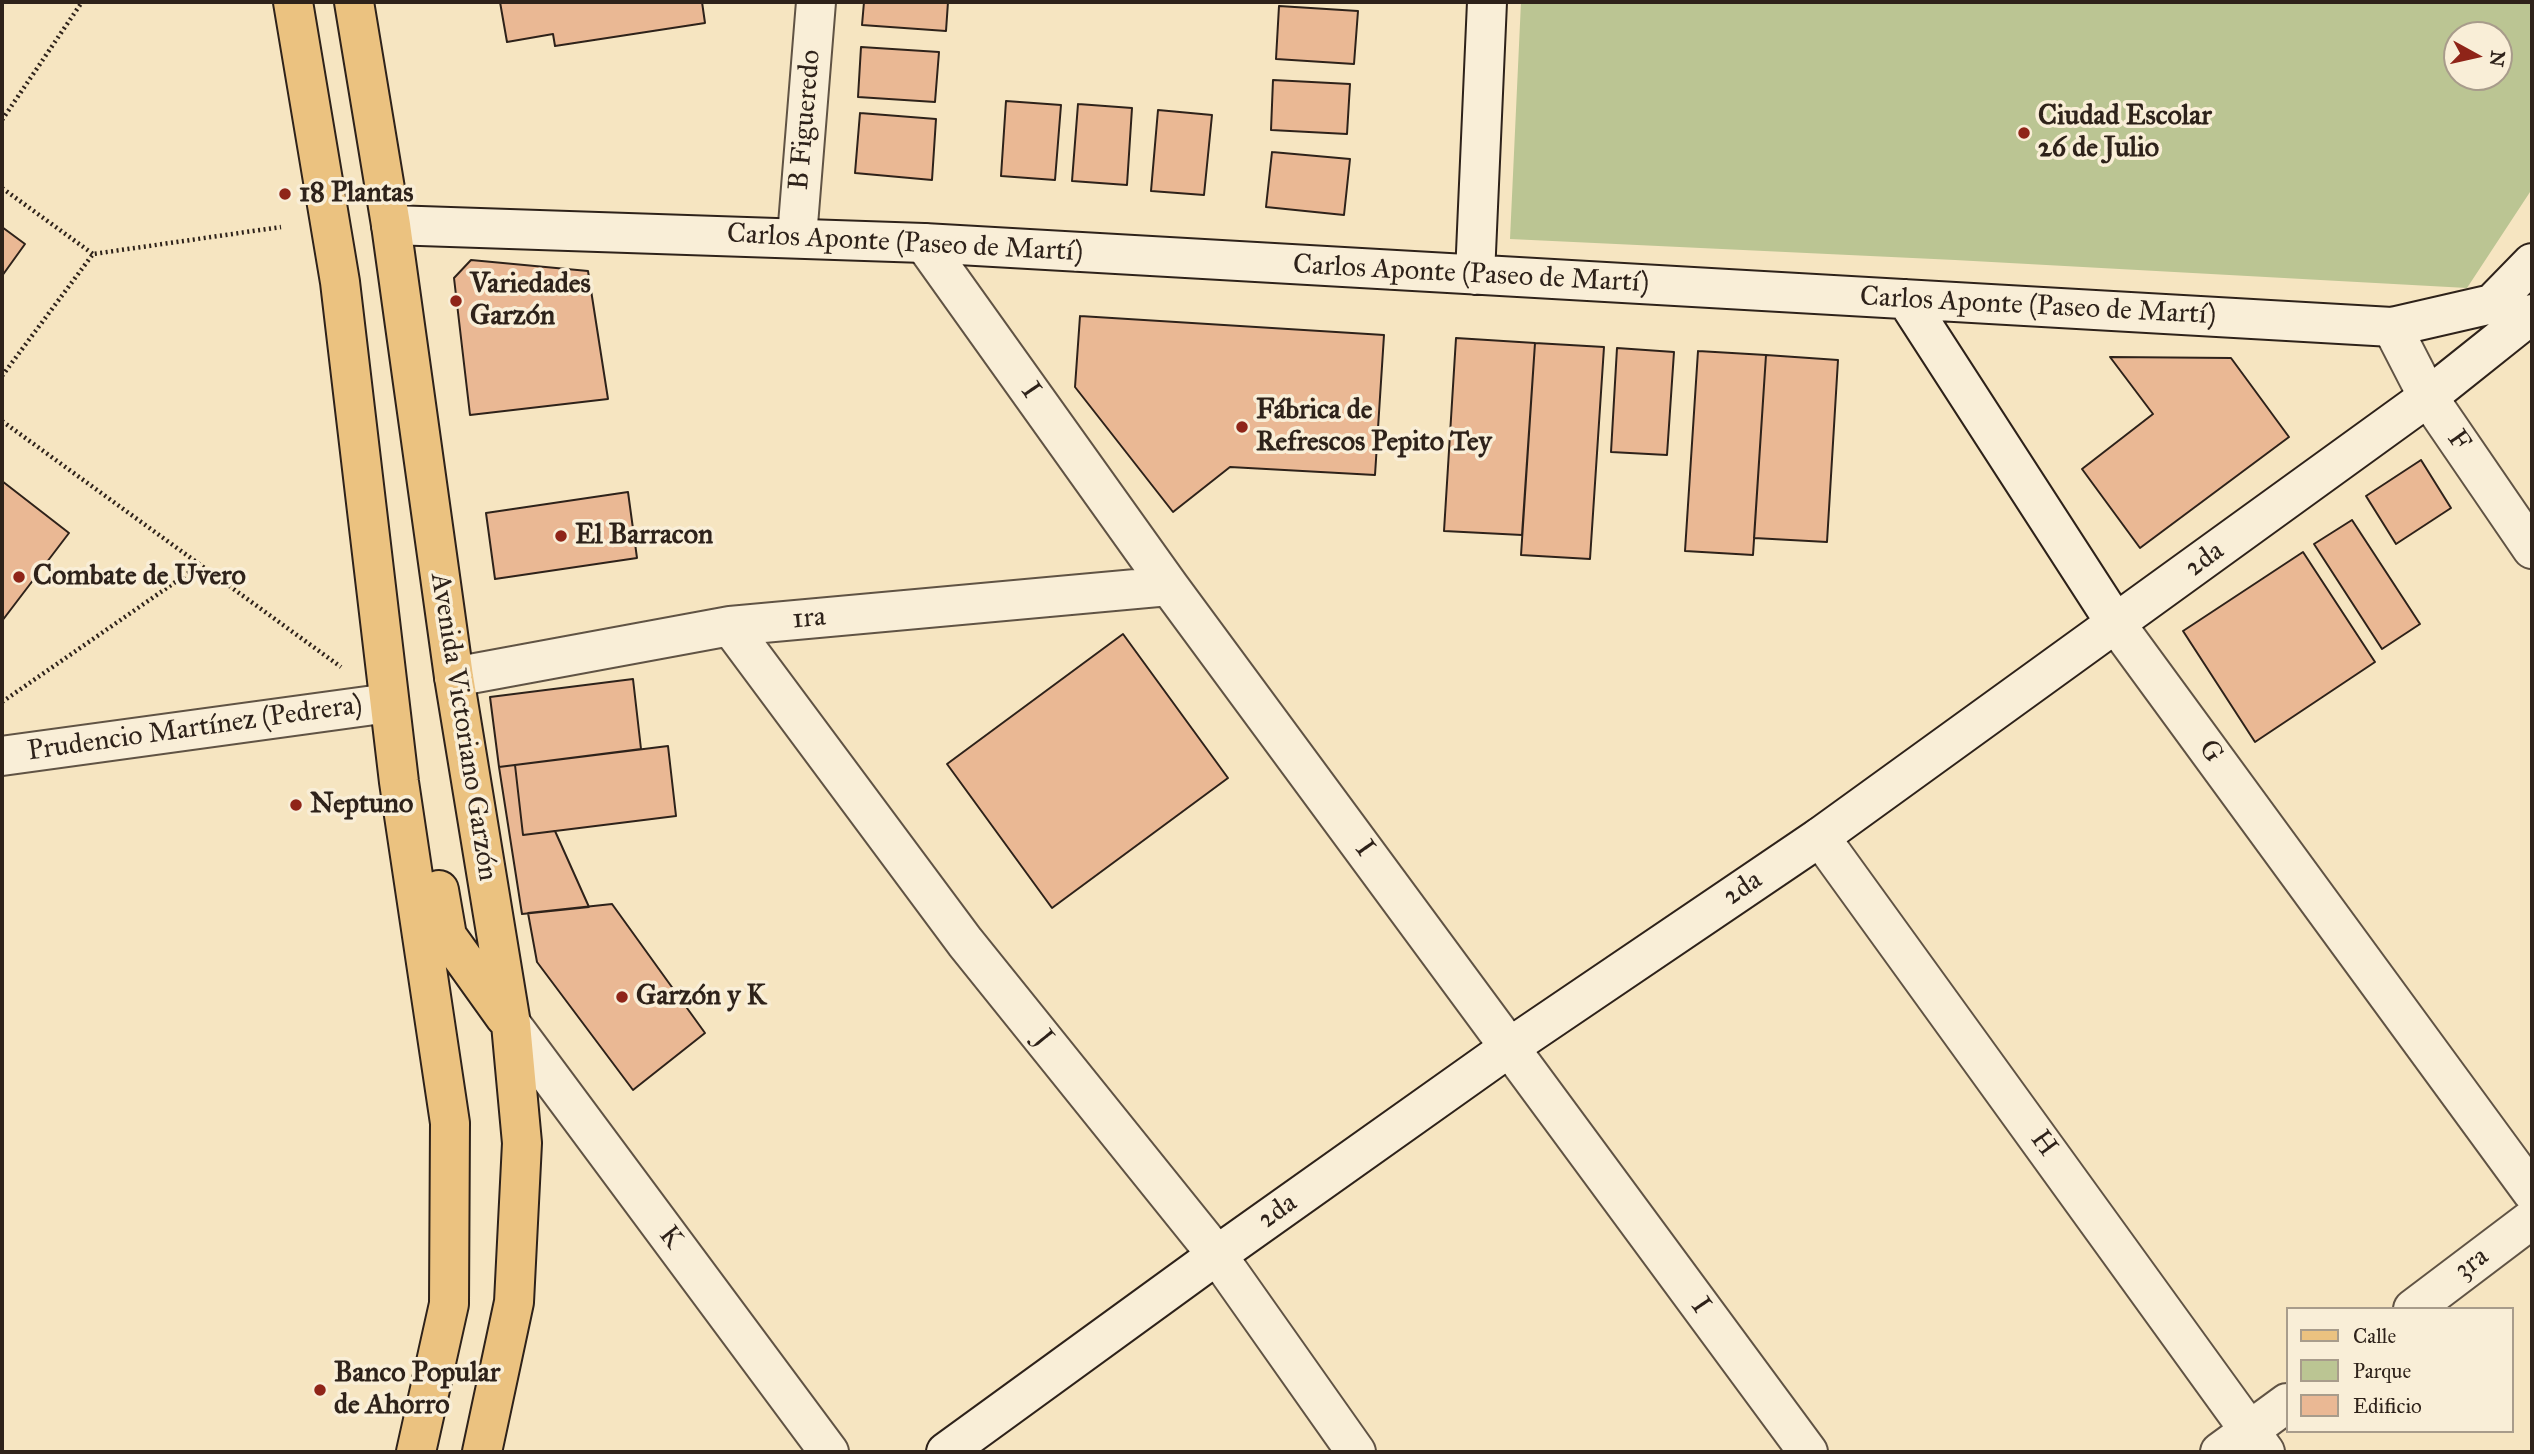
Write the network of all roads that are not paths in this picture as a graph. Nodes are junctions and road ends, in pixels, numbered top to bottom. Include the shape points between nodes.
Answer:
1 (293, 2) edge
2 (354, 2) edge
3 (816, 2) edge
4 (1487, 2) edge
5 (391, 225) junction
6 (797, 237) junction
7 (924, 243) junction
8 (2532, 263) edge
9 (1475, 275) junction
10 (1906, 299) junction
11 (2532, 314) edge
12 (2392, 327) junction
13 (2428, 397) junction
14 (2532, 549) edge
15 (1169, 586) junction
16 (2116, 624) junction
17 (730, 626) junction
18 (454, 677) junction
19 (389, 703) junction
20 (2, 756) edge
21 (399, 782) junction
22 (1820, 837) junction
23 (511, 1024) junction
24 (1510, 1047) junction
25 (2532, 1192) edge
26 (2532, 1219) edge
27 (1217, 1255) junction
28 (2416, 1307) edge
29 (2286, 1404) edge
30 (2245, 1445) edge
31 (416, 1452) edge
32 (482, 1452) edge
33 (829, 1452) edge
34 (946, 1452) edge
35 (1356, 1452) edge
36 (1808, 1452) edge

1 - 19 main road via 340,282
2 - 5 main road, Avenida Victoriano Garzón
3 - 6 street, B Figueredo
4 - 9 street
5 - 6 street, Carlos Aponte (Paseo de Martí)
5 - 18 main road, Avenida Victoriano Garzón
6 - 7 street, Carlos Aponte (Paseo de Martí)
7 - 9 street, Carlos Aponte (Paseo de Martí)
7 - 15 street, I
8 - 12 street, Carlos Aponte (Paseo de Martí) via 2492,304
9 - 10 street, Carlos Aponte (Paseo de Martí)
10 - 12 street, Carlos Aponte (Paseo de Martí)
10 - 16 street, G
11 - 13 street, 2da
12 - 13 street, F
13 - 14 street, F
13 - 16 street, 2da
15 - 17 street, 1ra
15 - 24 street, I
16 - 22 street, 2da
16 - 25 street, G
17 - 18 street, 1ra
17 - 27 street, J via 965,942
18 - 23 main road, Avenida Victoriano Garzón
19 - 20 street, Prudencio Martínez (Pedrera)
19 - 21 main road
21 - 23 main road via 431,842 447,936
21 - 31 main road via 450,1123 449,1304
22 - 24 street, 2da
22 - 30 street, H
23 - 32 main road, Avenida Victoriano Garzón via 522,1143 514,1302
23 - 33 street, K
24 - 27 street, 2da
24 - 36 street, I
26 - 28 street, 3ra
27 - 34 street, 2da
27 - 35 street, J
29 - 30 street

